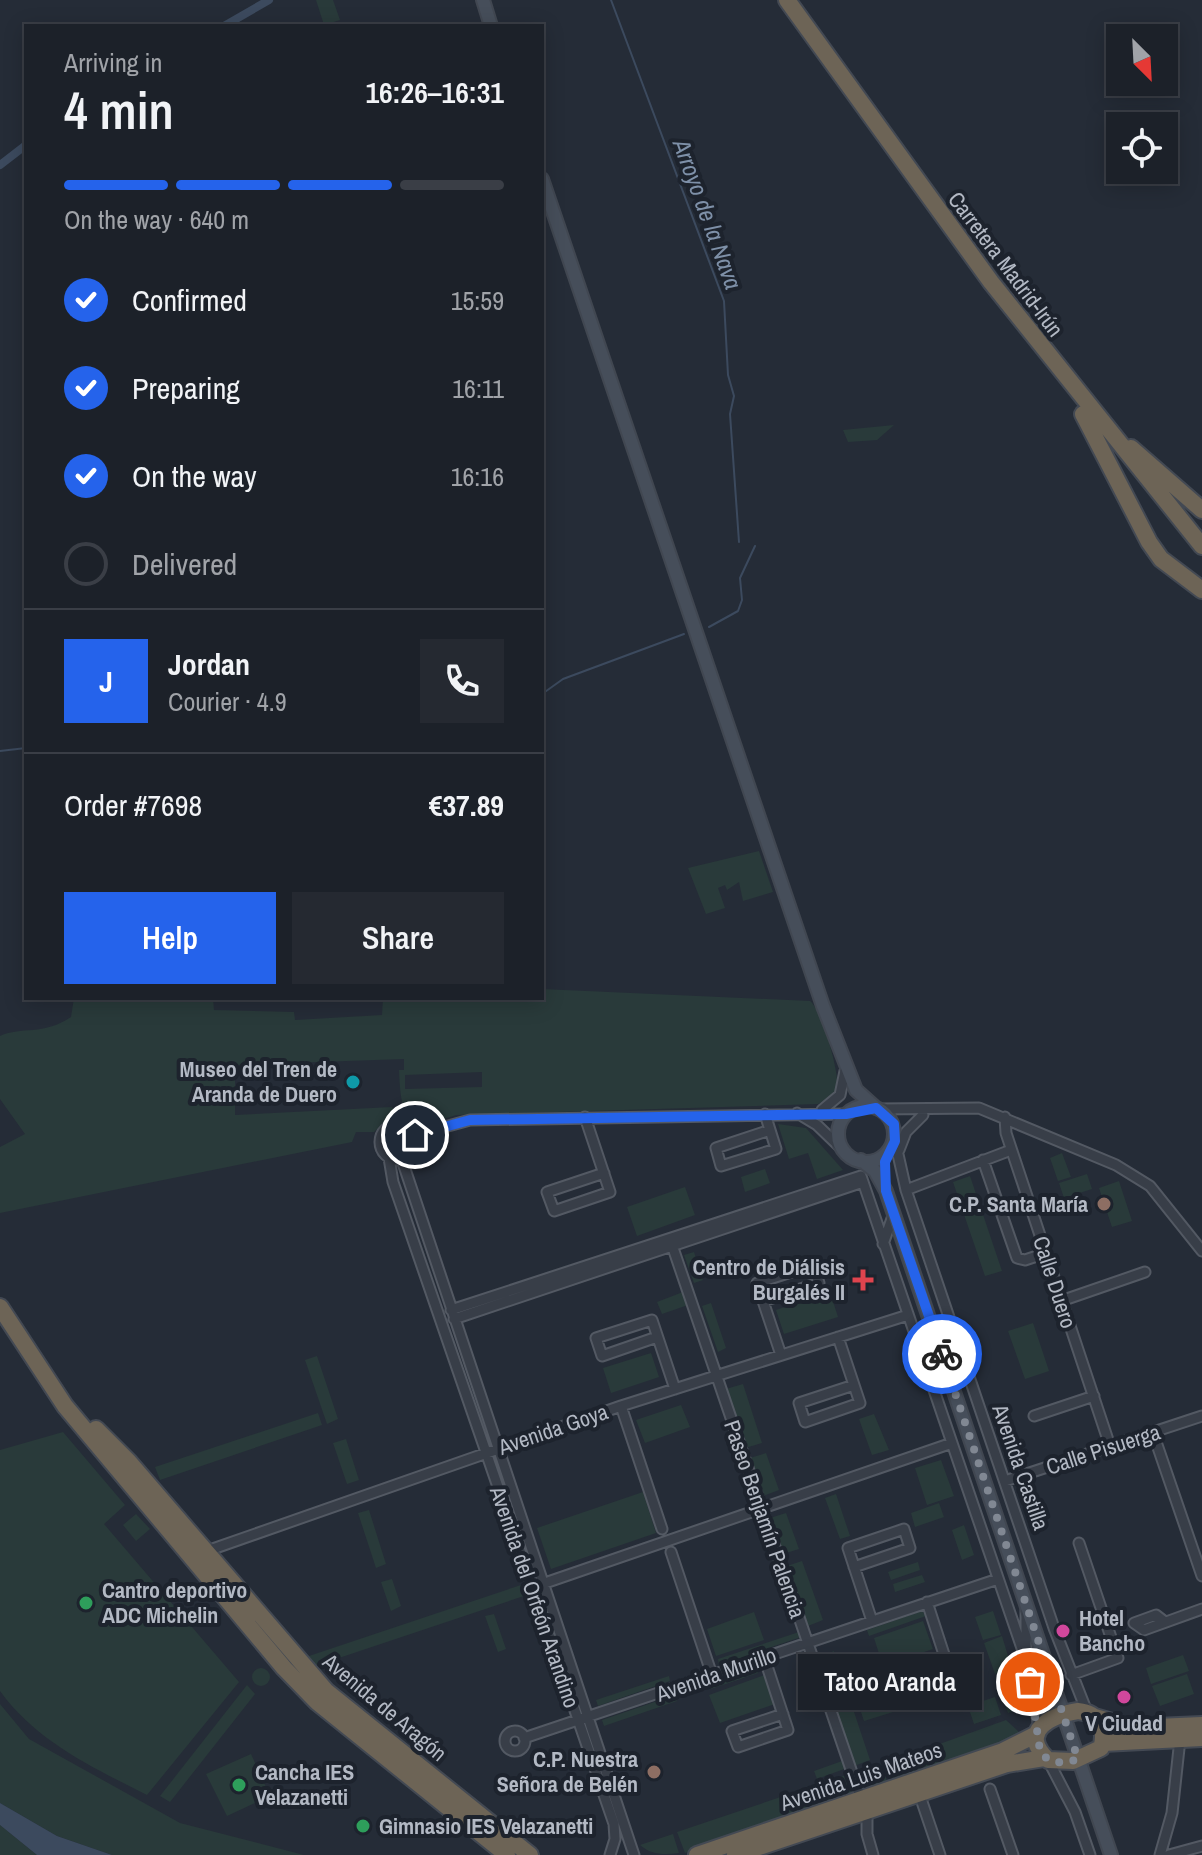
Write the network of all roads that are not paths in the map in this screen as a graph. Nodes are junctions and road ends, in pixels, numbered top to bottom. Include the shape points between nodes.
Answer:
1 (483, 0) edge
2 (787, 0) edge
3 (490, 24) edge
4 (544, 185) edge
5 (1044, 351) junction
6 (1057, 368) junction
7 (1202, 510) edge
8 (1202, 546) edge
9 (1200, 584) edge
10 (844, 1068) junction
11 (878, 1109) junction
12 (936, 1109) junction
13 (813, 1112) junction
14 (797, 1113) junction
15 (765, 1114) junction
16 (847, 1114) junction
17 (923, 1115) junction
18 (585, 1117) junction
19 (1005, 1117) junction
20 (770, 1130) junction
21 (415, 1135) junction
22 (894, 1146) junction
23 (842, 1149) junction
24 (1011, 1150) junction
25 (389, 1158) junction
26 (402, 1160) junction
27 (861, 1160) junction
28 (983, 1160) junction
29 (604, 1173) junction
30 (906, 1190) junction
31 (886, 1191) junction
32 (894, 1213) junction
33 (668, 1244) junction
34 (883, 1244) junction
35 (1202, 1251) edge
36 (1046, 1253) junction
37 (1145, 1272) dead end
38 (763, 1301) junction
39 (1061, 1301) junction
40 (0, 1307) edge
41 (453, 1315) junction
42 (905, 1316) junction
43 (657, 1337) junction
44 (838, 1337) junction
45 (781, 1355) junction
46 (35, 1363) junction
47 (717, 1376) junction
48 (854, 1385) junction
49 (675, 1389) junction
50 (1094, 1396) junction
51 (621, 1406) junction
52 (1034, 1416) dead end
53 (1201, 1420) edge
54 (1153, 1433) junction
55 (952, 1443) junction
56 (1110, 1446) junction
57 (499, 1448) junction
58 (486, 1452) junction
59 (1005, 1481) junction
60 (762, 1509) junction
61 (164, 1525) junction
62 (662, 1529) dead end
63 (1079, 1543) dead end
64 (1202, 1543) edge
65 (1191, 1546) junction
66 (204, 1552) junction
67 (671, 1552) dead end
68 (854, 1567) junction
69 (1202, 1576) edge
70 (998, 1579) junction
71 (545, 1583) junction
72 (927, 1602) junction
73 (1026, 1604) junction
74 (1202, 1609) edge
75 (872, 1621) junction
76 (1165, 1622) dead end
77 (808, 1643) junction
78 (764, 1657) junction
79 (945, 1657) junction
80 (1026, 1660) junction
81 (712, 1675) junction
82 (1071, 1675) junction
83 (1063, 1713) junction
84 (783, 1714) junction
85 (1091, 1714) junction
86 (590, 1716) junction
87 (577, 1720) junction
88 (1202, 1725) edge
89 (1038, 1730) junction
90 (524, 1738) dead end
91 (1202, 1738) edge
92 (1180, 1739) junction
93 (1103, 1743) junction
94 (1046, 1759) junction
95 (1078, 1759) junction
96 (990, 1789) dead end
97 (859, 1793) dead end
98 (919, 1793) junction
99 (867, 1817) dead end
100 (1202, 1846) edge
101 (779, 1848) edge
102 (507, 1855) edge
103 (530, 1855) edge
104 (610, 1855) edge
105 (634, 1855) edge
106 (697, 1855) edge
107 (735, 1855) edge
108 (873, 1855) edge
109 (940, 1855) edge
110 (1013, 1855) edge
111 (1090, 1855) edge
112 (1111, 1855) edge
113 (1160, 1855) edge
114 (1169, 1855) edge

1 - 3 street
2 - 5 highway, Carretera Madrid-Irún
4 - 10 street
5 - 6 highway, Carretera Madrid-Irún
5 - 9 highway via 1100,444 1149,542 1161,559
6 - 7 highway via 1133,451
6 - 8 highway, Carretera Madrid-Irún
10 - 11 street via 861,1098
10 - 13 street via 845,1084 837,1100
10 - 16 street via 851,1099
11 - 12 street
11 - 16 street
11 - 22 street via 894,1124
12 - 17 street
12 - 19 street via 979,1108
13 - 14 street
13 - 16 street
14 - 15 street
14 - 23 street
15 - 18 street
15 - 20 street
16 - 23 street via 838,1130
17 - 22 street
17 - 22 street
18 - 21 street via 470,1120
18 - 29 street
19 - 24 street, Calle Duero
19 - 35 street via 1144,1181
20 - 20 street via 776,1149 721,1166 716,1148
21 - 25 street via 401,1123 384,1129 380,1146
21 - 26 street via 414,1150
22 - 27 street
22 - 30 street, Avenida Castilla
22 - 31 street, Avenida Castilla via 884,1170
23 - 27 street
24 - 28 street
24 - 36 street, Calle Duero
25 - 26 street
25 - 58 street, Avenida del Orfeón Arandino
26 - 41 street, Avenida del Orfeón Arandino
27 - 31 street, Avenida Castilla
28 - 30 street
28 - 36 street via 1017,1258
29 - 29 street via 610,1192 554,1211 547,1192
30 - 59 street, Avenida Castilla
31 - 32 street, Avenida Castilla
32 - 34 street
32 - 73 street, Avenida Castilla
33 - 34 street, Avenida Castilla via 862,1179
33 - 41 street
33 - 47 street, Paseo Benjamín Palencia
34 - 42 street, Avenida Castilla
36 - 39 street, Calle Duero
37 - 39 street
38 - 38 street via 757,1283 813,1265 819,1283
38 - 45 street
39 - 50 street, Calle Duero
40 - 46 highway, Avenida de Aragón
41 - 57 street, Avenida del Orfeón Arandino
42 - 44 street, Avenida Goya
42 - 55 street, Avenida Castilla
43 - 43 street via 652,1320 596,1338 602,1356
43 - 49 street
44 - 45 street, Avenida Goya
44 - 48 street
45 - 47 street, Avenida Goya
46 - 61 highway, Avenida de Aragón
46 - 66 highway, Avenida de Aragón via 129,1462
47 - 49 street, Avenida Goya
47 - 60 street, Paseo Benjamín Palencia
48 - 48 street via 860,1403 805,1422 799,1403
49 - 51 street, Avenida Goya
50 - 52 street
50 - 56 street, Calle Duero
51 - 57 street, Avenida Goya
51 - 62 street
53 - 54 street, Calle Pisuerga
54 - 56 street, Calle Pisuerga
54 - 65 street
55 - 60 street
55 - 70 street, Avenida Castilla
56 - 59 street, Calle Pisuerga
57 - 58 street, Avenida Goya
57 - 71 street, Avenida del Orfeón Arandino
58 - 66 street, Avenida Goya
58 - 87 street, Avenida del Orfeón Arandino
59 - 82 street, Avenida Castilla
60 - 71 street
60 - 77 street, Paseo Benjamín Palencia
61 - 66 street
61 - 102 highway, Avenida de Aragón via 317,1702
63 - 82 street via 1118,1658
64 - 65 street
65 - 69 street
66 - 103 highway, Avenida de Aragón via 326,1691
67 - 81 street
68 - 68 street via 848,1548 904,1529 910,1548
68 - 75 street
70 - 72 street, Avenida Murillo
70 - 80 street, Avenida Castilla
71 - 86 street, Avenida del Orfeón Arandino
72 - 75 street, Avenida Murillo
72 - 79 street
73 - 80 street, Avenida Castilla
73 - 83 street, Avenida Castilla
74 - 76 street
75 - 77 street, Avenida Murillo
77 - 78 street, Avenida Murillo
77 - 97 street, Paseo Benjamín Palencia
78 - 81 street, Avenida Murillo
78 - 84 street
79 - 79 street via 951,1676 897,1694 891,1675
80 - 89 street, Avenida Castilla
81 - 86 street, Avenida Murillo
82 - 85 street, Avenida Castilla
83 - 85 highway
83 - 89 highway, Avenida Luis Mateos
83 - 95 street, Avenida Castilla
84 - 84 street via 788,1730 738,1747 732,1731
85 - 88 highway via 1133,1728
85 - 93 highway via 1102,1729
86 - 87 street, Avenida Murillo
86 - 105 street, Avenida del Orfeón Arandino
87 - 90 street, Avenida Murillo
87 - 104 street, Avenida del Orfeón Arandino via 614,1824
89 - 94 highway
89 - 106 highway, Avenida Luis Mateos via 1003,1751
91 - 92 highway
92 - 93 highway
92 - 113 street
93 - 95 highway via 1094,1754
94 - 95 highway, Avenida Luis Mateos
94 - 98 highway, Avenida Luis Mateos via 1007,1764
94 - 111 street via 1075,1812
95 - 112 street, Avenida Castilla
96 - 110 street
98 - 101 highway, Avenida Luis Mateos
98 - 109 street
99 - 108 street
100 - 114 street
101 - 107 highway, Avenida Luis Mateos

